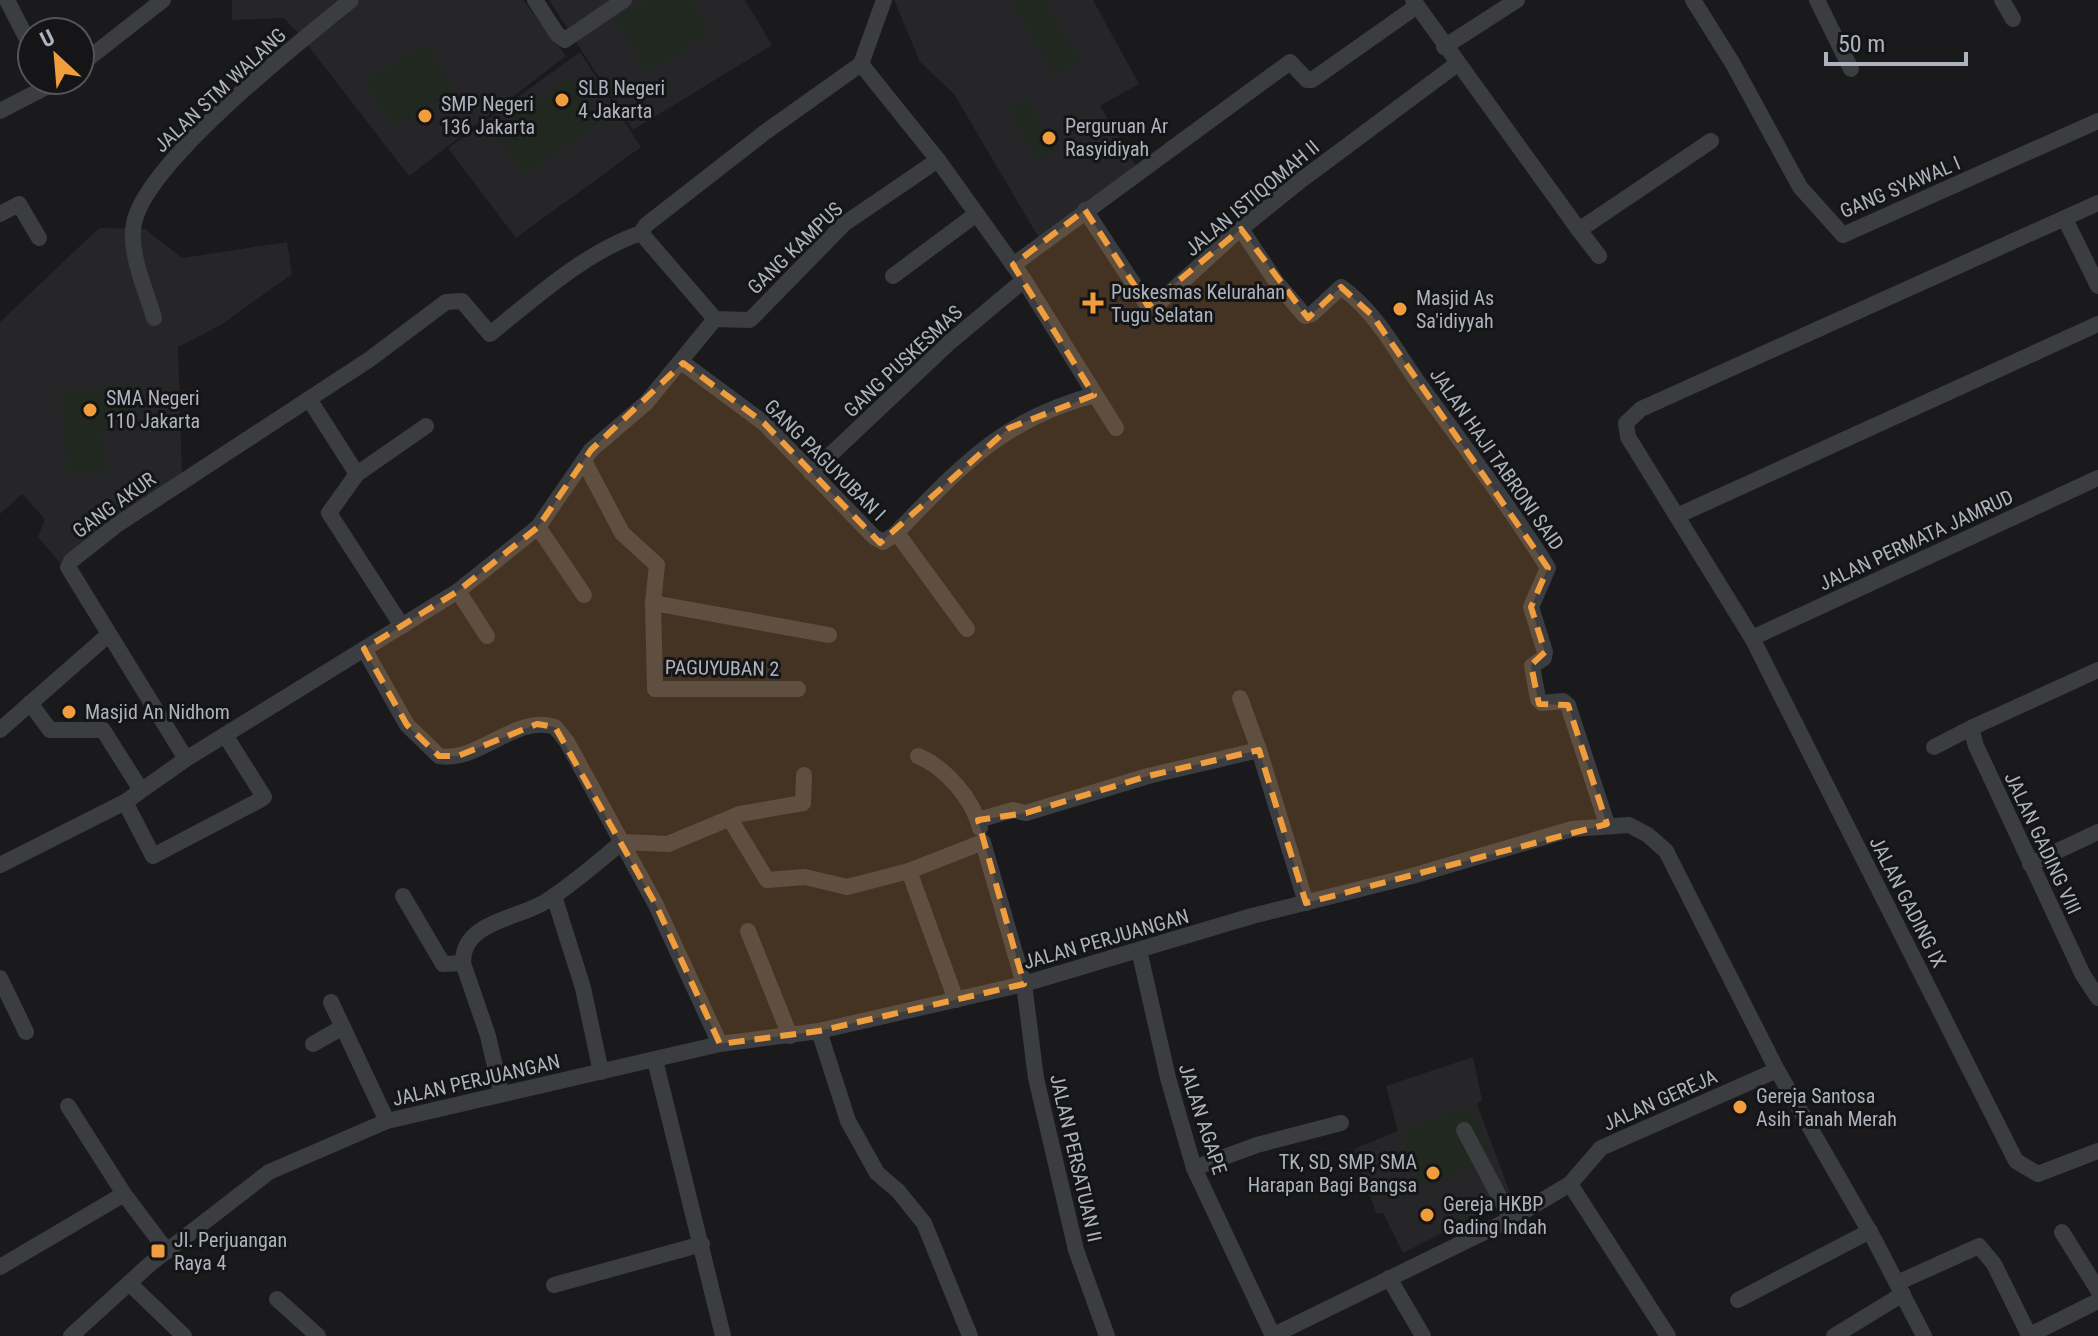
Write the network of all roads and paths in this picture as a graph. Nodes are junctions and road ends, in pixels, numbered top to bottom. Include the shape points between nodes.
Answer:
1 (163, 0) edge
2 (351, 0) edge
3 (535, 0) edge
4 (624, 0) edge
5 (884, 0) edge
6 (1517, 0) edge
7 (1693, 0) edge
8 (1817, 0) edge
9 (2002, 0) edge
10 (1415, 3) edge
11 (2013, 19) dead end
12 (1444, 47) junction
13 (96, 52) edge
14 (861, 64) junction
15 (1457, 64) junction
16 (1851, 69) dead end
17 (27, 96) edge
18 (0, 111) edge
19 (2098, 121) edge
20 (1711, 141) dead end
21 (938, 160) junction
22 (2098, 203) edge
23 (1085, 210) junction
24 (0, 214) edge
25 (975, 215) junction
26 (2065, 219) junction
27 (1241, 229) junction
28 (1579, 230) junction
29 (641, 233) junction
30 (39, 238) dead end
31 (1599, 256) dead end
32 (1013, 265) junction
33 (893, 276) dead end
34 (1024, 280) junction
35 (2098, 286) edge
36 (154, 318) dead end
37 (715, 319) junction
38 (2098, 324) edge
39 (683, 363) junction
40 (1094, 395) junction
41 (309, 399) junction
42 (426, 426) dead end
43 (1116, 428) dead end
44 (584, 461) junction
45 (811, 473) junction
46 (357, 474) junction
47 (2098, 478) edge
48 (1679, 515) junction
49 (538, 527) junction
50 (897, 533) junction
51 (458, 591) junction
52 (584, 595) dead end
53 (653, 603) junction
54 (402, 626) junction
55 (967, 629) dead end
56 (829, 635) dead end
57 (107, 636) junction
58 (487, 636) dead end
59 (1752, 638) junction
60 (364, 649) junction
61 (2098, 670) edge
62 (798, 689) dead end
63 (1240, 698) dead end
64 (30, 703) junction
65 (1971, 728) junction
66 (0, 730) edge
67 (225, 735) junction
68 (1934, 747) dead end
69 (1259, 750) junction
70 (918, 756) dead end
71 (186, 759) junction
72 (804, 775) dead end
73 (141, 790) junction
74 (125, 802) junction
75 (730, 819) junction
76 (978, 820) junction
77 (1607, 824) junction
78 (2098, 832) edge
79 (622, 842) junction
80 (983, 842) junction
81 (2030, 864) junction
82 (0, 865) edge
83 (909, 871) junction
84 (403, 896) dead end
85 (554, 896) junction
86 (1306, 903) junction
87 (748, 931) dead end
88 (1139, 950) junction
89 (463, 963) junction
90 (0, 978) edge
91 (1024, 984) junction
92 (2097, 991) edge
93 (956, 1000) junction
94 (331, 1002) dead end
95 (343, 1027) junction
96 (819, 1031) junction
97 (26, 1032) dead end
98 (790, 1036) junction
99 (313, 1044) dead end
100 (720, 1044) junction
101 (655, 1060) junction
102 (1777, 1070) junction
103 (601, 1072) junction
104 (501, 1092) junction
105 (68, 1106) dead end
106 (387, 1121) junction
107 (1341, 1123) dead end
108 (1464, 1130) dead end
109 (2098, 1151) edge
110 (1194, 1168) junction
111 (1570, 1184) junction
112 (124, 1194) junction
113 (1511, 1219) junction
114 (1870, 1231) junction
115 (2062, 1232) dead end
116 (702, 1244) junction
117 (167, 1251) junction
118 (0, 1267) edge
119 (1389, 1278) junction
120 (129, 1283) junction
121 (554, 1285) dead end
122 (1900, 1289) junction
123 (2098, 1290) edge
124 (277, 1299) dead end
125 (1738, 1300) dead end
126 (2098, 1301) edge
127 (78, 1334) edge
128 (184, 1336) edge
129 (318, 1336) edge
130 (723, 1336) edge
131 (970, 1336) edge
132 (1107, 1336) edge
133 (1273, 1336) edge
134 (1423, 1336) edge
135 (1668, 1336) edge
136 (1834, 1336) edge
137 (1924, 1336) edge
138 (2029, 1336) edge

1 - 13 street
2 - 36 street, JALAN STM WALANG via 180,151 140,207 135,250
3 - 4 street via 565,40
5 - 14 street
6 - 12 street
7 - 19 street, GANG SYAWAL I via 1800,187 1843,235
8 - 16 street
9 - 11 street
10 - 12 street
10 - 23 street via 1312,80 1290,62
12 - 15 street
14 - 21 street
14 - 29 street via 764,133
15 - 27 street, JALAN ISTIQOMAH II
15 - 28 street
17 - 18 street
20 - 28 street
21 - 25 street
21 - 37 street, GANG KAMPUS via 844,224 750,320
22 - 26 street
23 - 27 street, JALAN ISTIQOMAH II via 1148,306 1181,285
23 - 32 street
24 - 30 street via 19,204
25 - 32 street
25 - 33 street
26 - 35 street
26 - 48 street, JALAN GADING IX via 1641,409 1626,423 1628,437
27 - 77 street, JALAN HAJI TABRONI SAID via 1305,316 1341,287 1372,315 1548,568 1531,607 1545,652 1532,666 1538,699 1568,705
28 - 31 street
29 - 37 street
29 - 41 street via 621,240 550,286 490,334 462,301 451,300
32 - 34 street
34 - 40 street
34 - 45 street, GANG PUSKESMAS
37 - 39 street
38 - 48 street
39 - 44 street
39 - 45 street, GANG PAGUYUBAN I via 764,423
40 - 43 street
40 - 50 street, GANG PAGUYUBAN I via 1009,428 972,457
41 - 46 street
41 - 57 street, GANG AKUR via 118,524 71,561 68,567
42 - 46 street
44 - 49 street
44 - 53 street, PAGUYUBAN 2 via 622,533 657,565
45 - 50 street, GANG PAGUYUBAN I via 874,537 883,542
46 - 54 street via 330,517
47 - 59 street, JALAN PERMATA JAMRUD
48 - 59 street, JALAN GADING IX
49 - 51 street
49 - 52 street
50 - 55 street
51 - 54 street
51 - 58 street
53 - 56 street
53 - 62 street, PAGUYUBAN 2 via 655,689
54 - 60 street
57 - 64 street
57 - 71 street, GANG AKUR
59 - 109 street, JALAN GADING IX via 2016,1161 2038,1174
60 - 67 street
60 - 79 street via 407,725 439,756 458,756 537,724 555,727
61 - 65 street
63 - 69 street
64 - 66 street
64 - 73 street via 50,730 103,730
65 - 68 street
65 - 81 street, JALAN GADING VIII
67 - 71 street
67 - 74 street via 264,797 153,856
69 - 76 street via 1026,813 1013,810
69 - 86 street
70 - 76 street via 949,779
71 - 73 street
72 - 75 street via 803,803
73 - 74 street
74 - 82 street
75 - 79 street via 682,841 657,846
75 - 83 street via 767,880 805,877 847,887
76 - 80 street, JALAN PERSATUAN II
77 - 86 street, JALAN PERJUANGAN via 1572,829
77 - 102 street, JALAN PERJUANGAN via 1629,825 1666,851
78 - 81 street
79 - 85 street
79 - 100 street
80 - 83 street
80 - 91 street, JALAN PERSATUAN II
81 - 92 street, JALAN GADING VIII via 2083,975
83 - 93 street
84 - 89 street via 443,964
85 - 89 street via 481,930 463,952
85 - 103 street via 583,988
86 - 88 street, JALAN PERJUANGAN
87 - 98 street
88 - 91 street, JALAN PERJUANGAN
88 - 110 street, JALAN AGAPE
89 - 104 street
90 - 97 street
91 - 93 street, JALAN PERJUANGAN
91 - 132 street, JALAN PERSATUAN II via 1036,1078 1076,1250
93 - 96 street, JALAN PERJUANGAN
94 - 95 street
95 - 99 street
95 - 106 street
96 - 98 street, JALAN PERJUANGAN
96 - 131 street via 848,1121 877,1173 924,1223
98 - 100 street, JALAN PERJUANGAN
100 - 101 street, JALAN PERJUANGAN
101 - 103 street, JALAN PERJUANGAN
101 - 116 street
102 - 111 street, JALAN GEREJA via 1601,1148
102 - 114 street, JALAN PERJUANGAN
103 - 104 street, JALAN PERJUANGAN
104 - 106 street, JALAN PERJUANGAN
105 - 112 street
106 - 117 street, JALAN PERJUANGAN via 269,1172
107 - 110 street
108 - 113 street
110 - 133 street, JALAN AGAPE
111 - 113 street, JALAN GEREJA
111 - 135 street
112 - 117 street
112 - 118 street
113 - 119 street, JALAN GEREJA
114 - 122 street, JALAN PERJUANGAN
114 - 125 street
115 - 123 street
116 - 121 street
116 - 130 street
117 - 120 street, JALAN PERJUANGAN
119 - 133 street, JALAN GEREJA
119 - 134 street
120 - 127 street, JALAN PERJUANGAN
120 - 128 street
122 - 136 street
122 - 137 street, JALAN PERJUANGAN
122 - 138 street via 1979,1246 1994,1264
124 - 129 street
126 - 138 street

